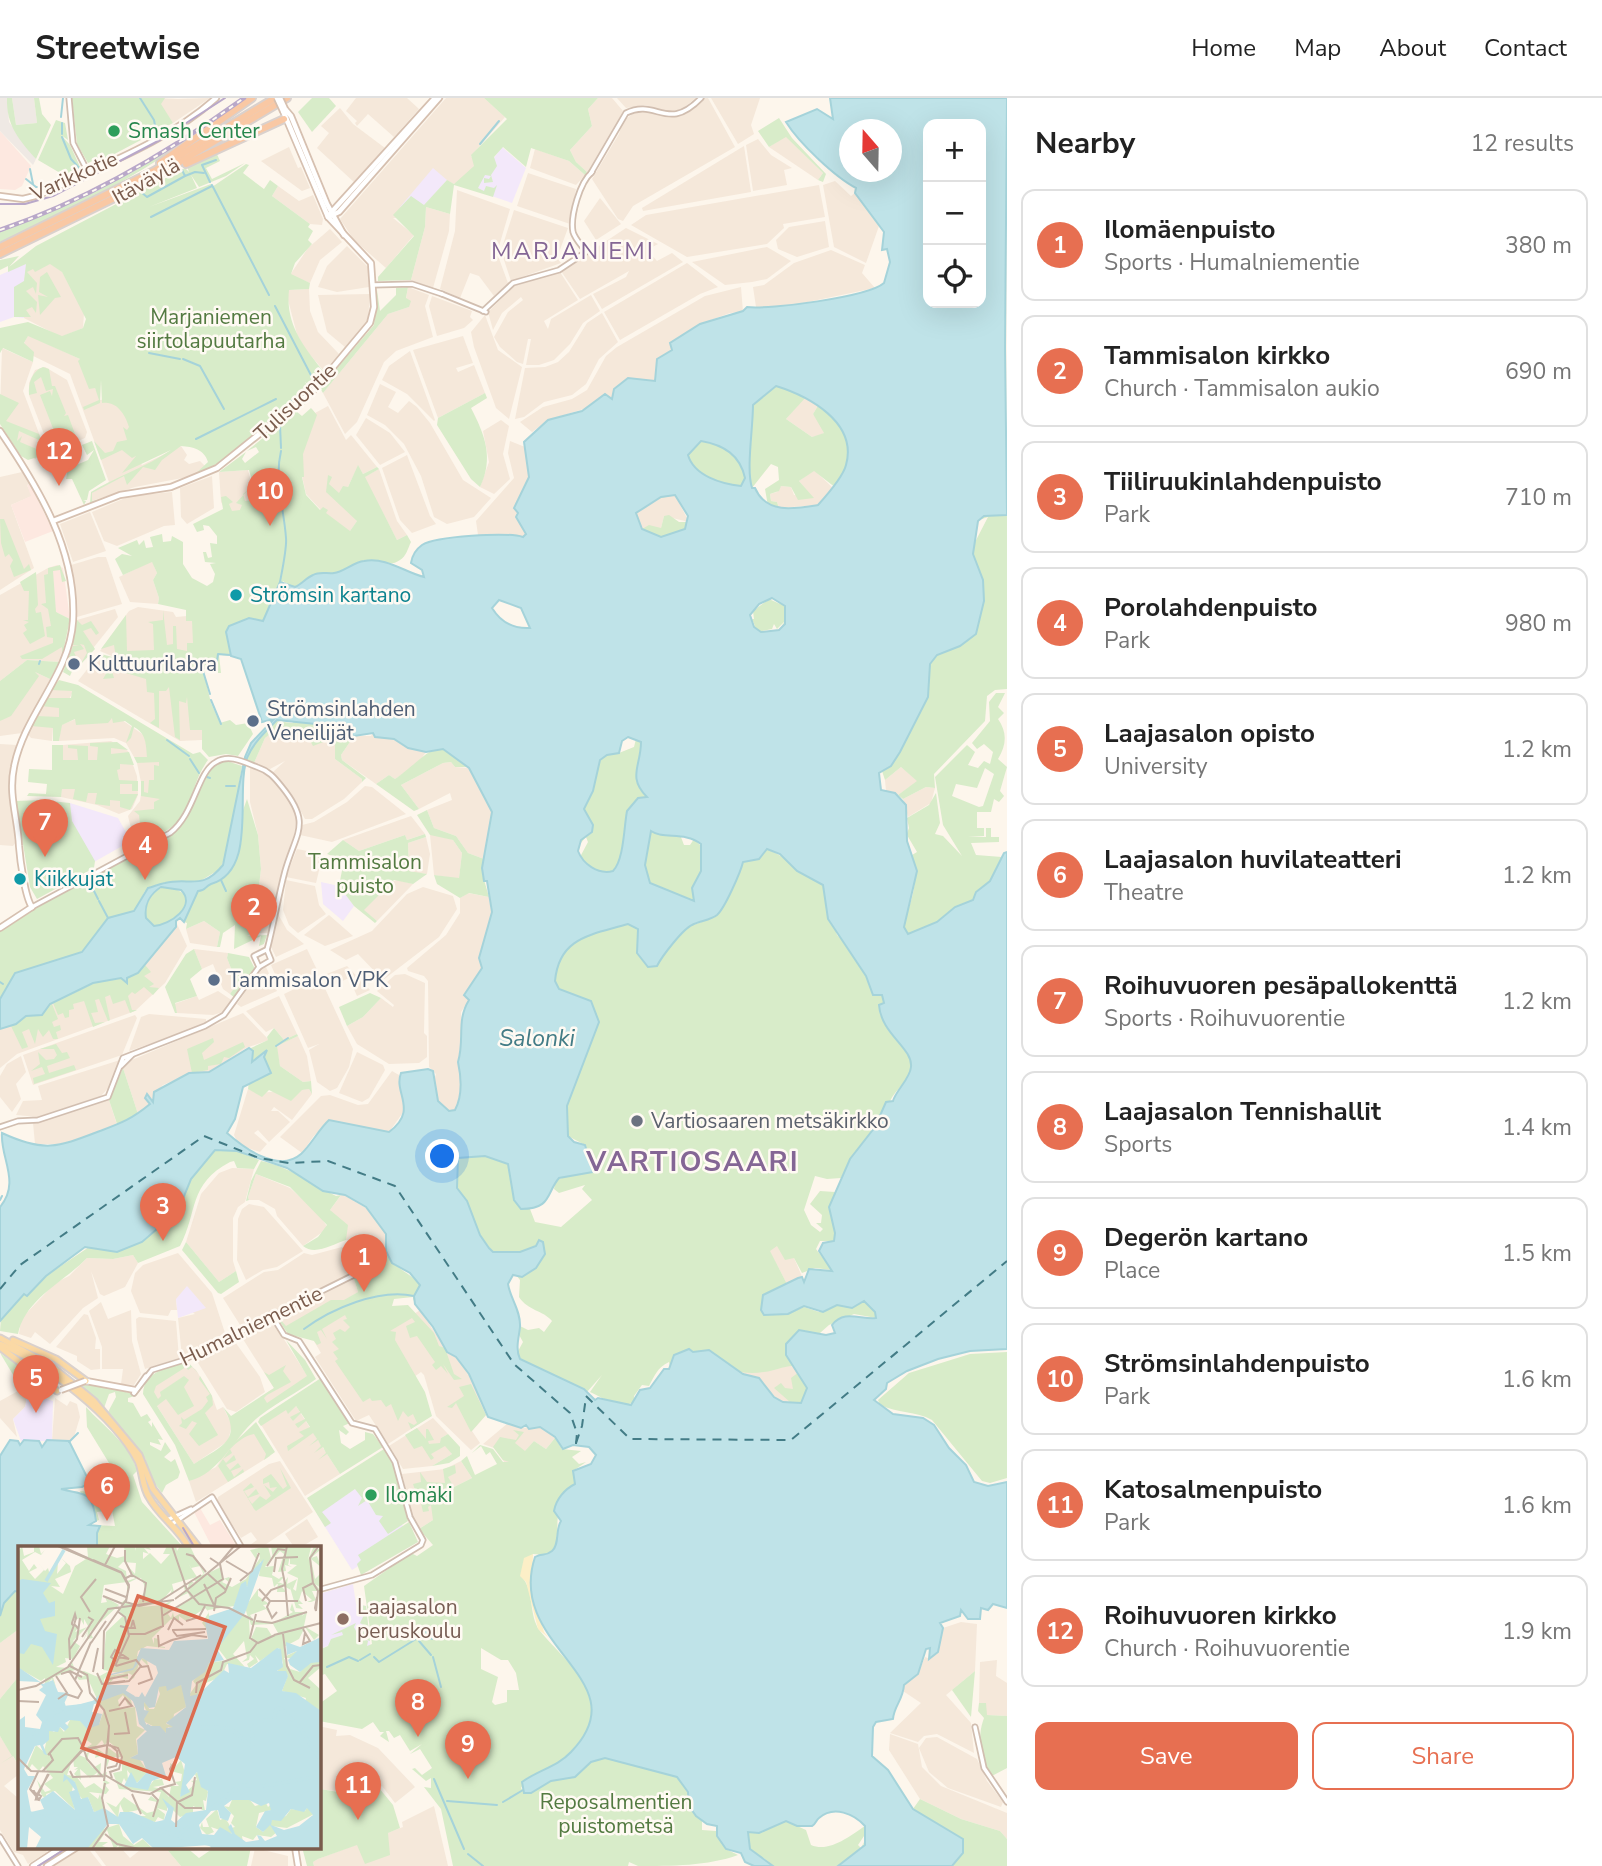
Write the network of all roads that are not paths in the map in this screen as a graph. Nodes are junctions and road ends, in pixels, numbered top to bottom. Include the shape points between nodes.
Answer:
1 (68, 98) edge
2 (216, 98) edge
3 (252, 98) edge
4 (277, 98) edge
5 (287, 98) edge
6 (437, 98) edge
7 (701, 98) edge
8 (286, 115) junction
9 (88, 172) junction
10 (130, 184) junction
11 (143, 184) junction
12 (0, 196) edge
13 (331, 215) junction
14 (0, 247) edge
15 (0, 254) edge
16 (373, 285) junction
17 (0, 431) edge
18 (53, 521) junction
19 (32, 907) junction
20 (0, 928) edge
21 (267, 950) junction
22 (259, 967) junction
23 (0, 1127) edge
24 (356, 1274) dead end
25 (271, 1314) junction
26 (0, 1337) edge
27 (0, 1345) edge
28 (86, 1381) junction
29 (59, 1391) joint
30 (135, 1392) joint
31 (178, 1518) junction
32 (169, 1522) junction
33 (187, 1546) edge
34 (198, 1546) edge
35 (241, 1546) edge
36 (320, 1591) edge
37 (975, 1727) dead end
38 (1007, 1802) edge
39 (0, 1837) edge
40 (60, 1848) edge
41 (75, 1848) edge
42 (295, 1848) edge
43 (18, 1866) edge
44 (33, 1866) edge
45 (47, 1866) edge
46 (298, 1866) edge

1 - 9 street via 70,132
2 - 9 main road, Varikkotie via 175,127
3 - 10 highway
4 - 8 main road, bridge
4 - 10 highway, Itäväylä
5 - 11 highway, Itäväylä
6 - 13 main road
7 - 16 street via 675,115 642,108 626,113 580,192 573,233 586,252 555,271 510,285 484,311 412,284
8 - 11 highway
8 - 13 main road
9 - 12 main road, Varikkotie via 31,198
10 - 14 highway, Itäväylä
11 - 15 highway, Itäväylä
13 - 16 main road via 370,262
16 - 18 main road, Tulisuontie via 370,323 314,390 225,464 175,485 129,492
17 - 18 main road
18 - 19 main road via 70,584 73,622 59,669 31,718 13,767 11,790
19 - 20 main road
19 - 21 street via 176,828 191,810 206,771 214,762 226,759 270,772 294,803 299,818
21 - 22 street via 271,960
21 - 22 street via 254,956
22 - 23 street via 226,1014 132,1055 105,1097
24 - 25 street, Humalniementie
25 - 30 street, Humalniementie via 176,1363 154,1369
25 - 36 street via 284,1335 299,1341 352,1423 375,1429 394,1459 410,1517 423,1540 372,1575
26 - 28 main road via 56,1359
26 - 31 main road via 51,1366 94,1401 139,1455 150,1485
27 - 29 main road
27 - 32 main road via 48,1370 91,1406 135,1458 149,1498
28 - 29 main road, bridge
28 - 30 main road
31 - 32 street
31 - 34 main road
31 - 35 street via 212,1497
32 - 33 main road
37 - 38 street via 984,1768
39 - 43 street
40 - 44 main road
41 - 45 main road
42 - 46 main road

